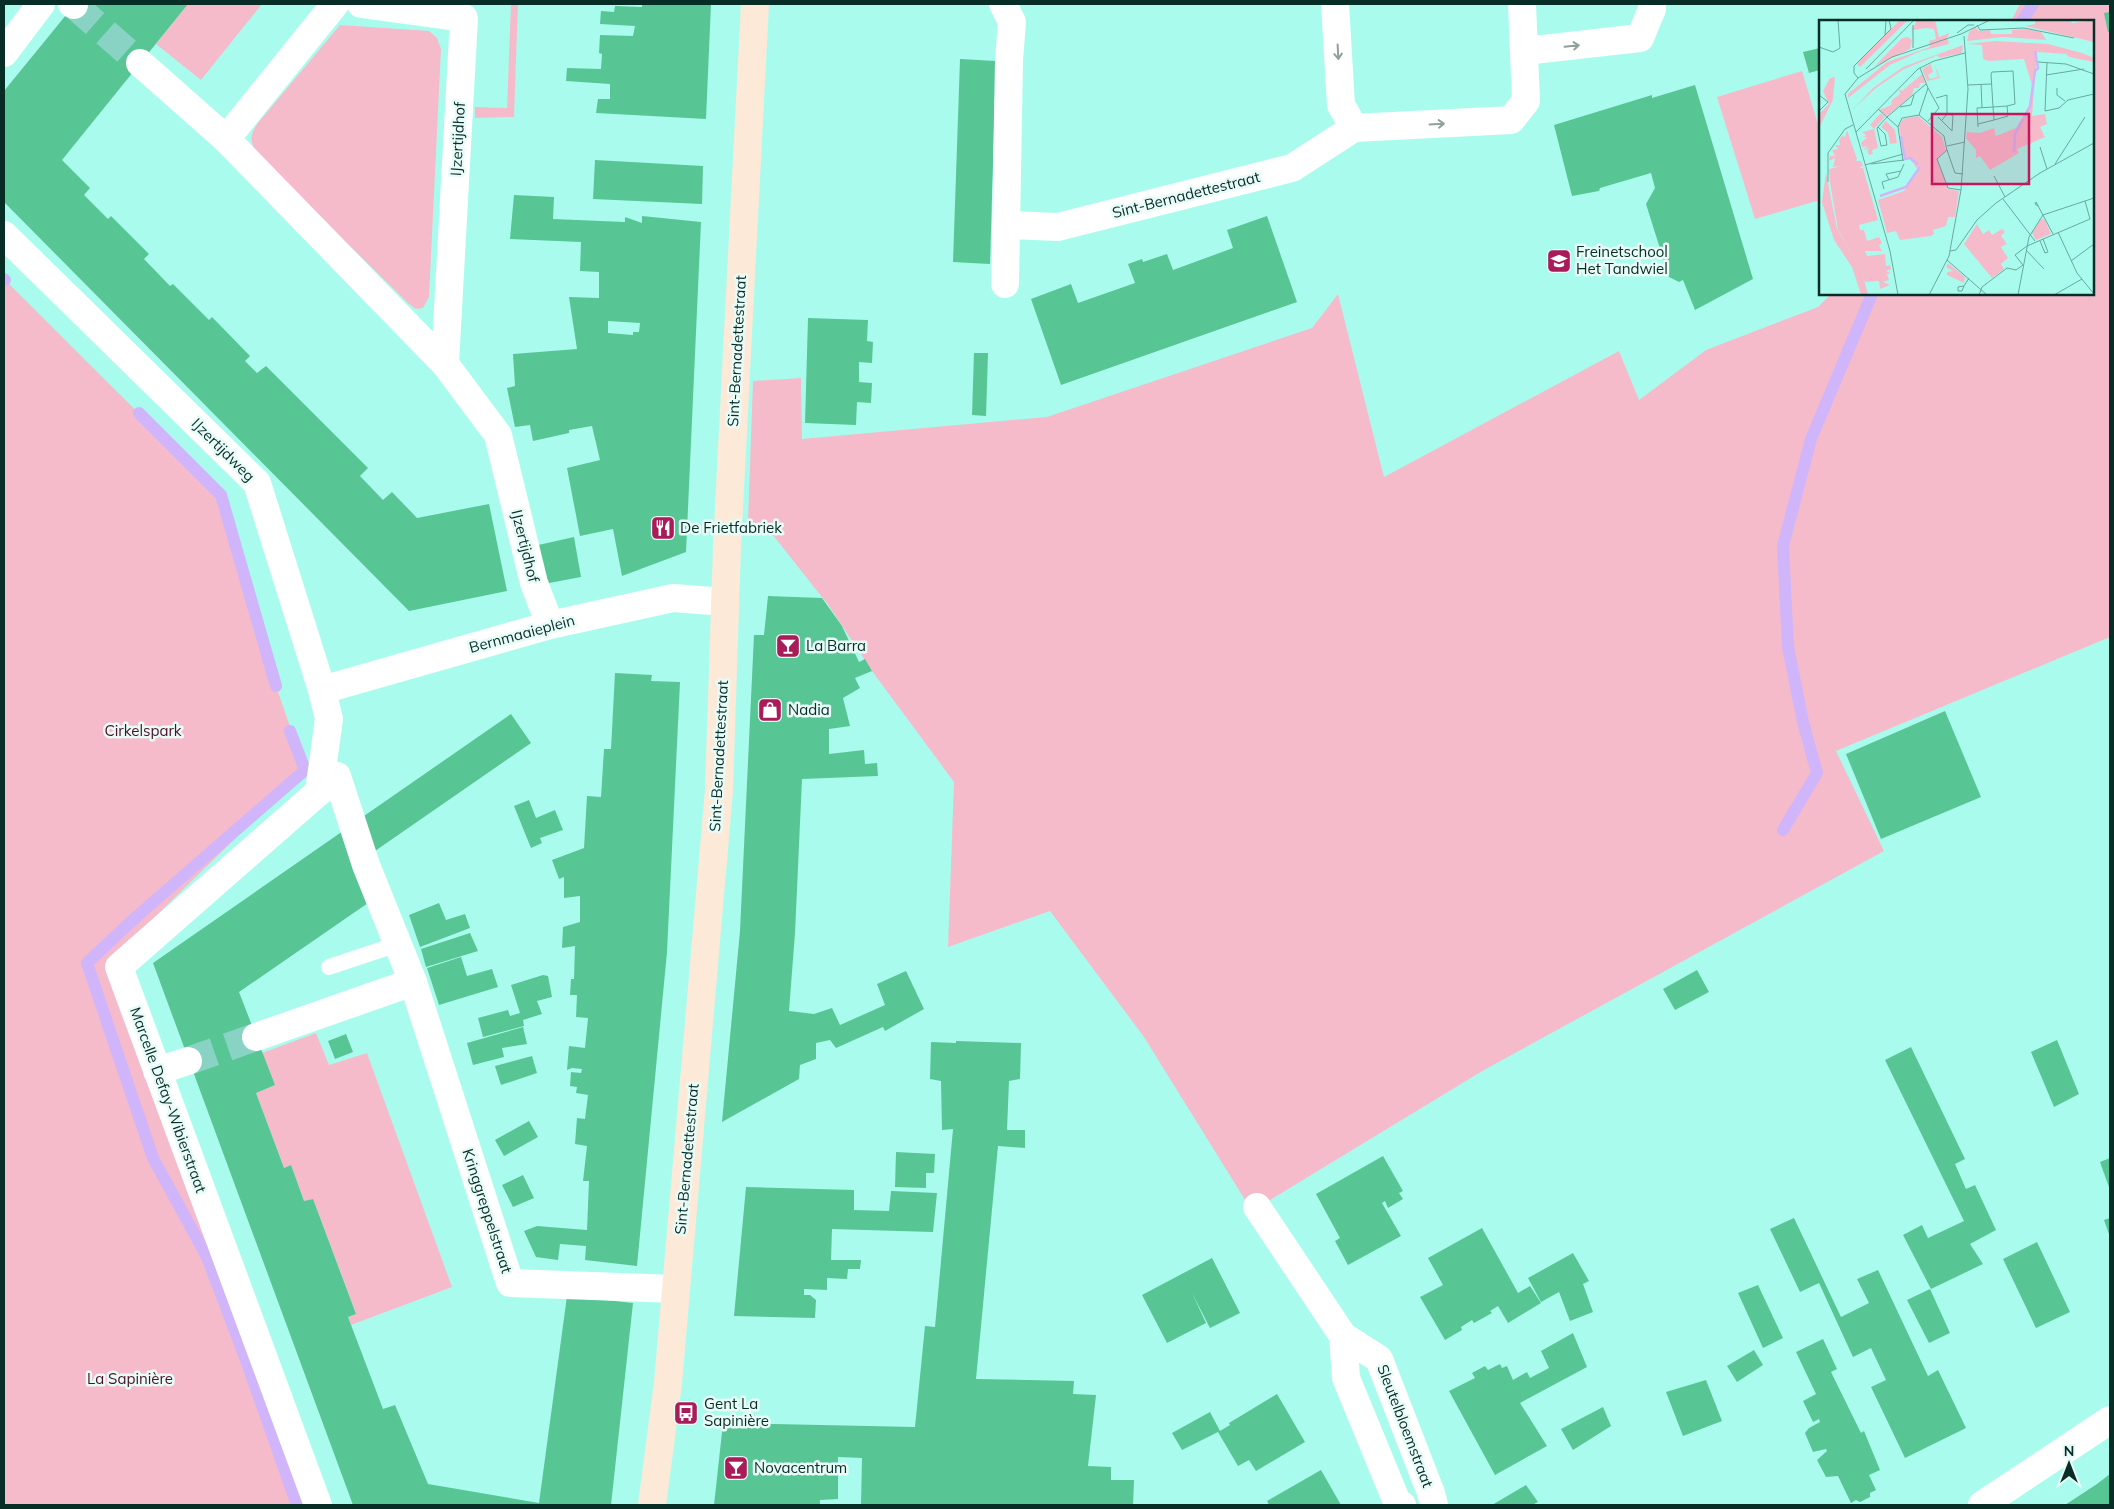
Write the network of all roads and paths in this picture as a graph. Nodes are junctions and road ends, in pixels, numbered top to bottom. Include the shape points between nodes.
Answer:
1 (41, 4) edge
2 (335, 4) edge
3 (361, 4) edge
4 (754, 4) edge
5 (1003, 4) edge
6 (1335, 4) edge
7 (1522, 4) edge
8 (1652, 4) edge
9 (1524, 51) junction
10 (4, 53) edge
11 (140, 63) tunnel mouth
12 (1354, 128) junction
13 (226, 139) junction
14 (1007, 225) junction
15 (4, 235) edge
16 (1005, 284) dead end
17 (445, 364) junction
18 (725, 602) junction
19 (550, 625) junction
20 (322, 690) junction
21 (328, 784) junction
22 (398, 944) junction
23 (329, 967) dead end
24 (413, 982) junction
25 (256, 1037) tunnel mouth
26 (188, 1061) tunnel mouth
27 (157, 1071) junction
28 (1257, 1207) dead end
29 (675, 1289) junction
30 (1343, 1336) junction
31 (2110, 1420) edge
32 (318, 1505) edge
33 (652, 1505) edge
34 (1402, 1505) edge
35 (1434, 1505) edge
36 (1982, 1505) edge

1 - 10 street
2 - 13 street
3 - 17 street, IJzertijdhof via 464,18
4 - 18 street, Sint-Bernadettestraat
5 - 14 street via 1012,22
6 -> 12 street via 1340,105
7 - 9 street, Sint-Bernadettestraat
9 -> 8 street via 1640,38
12 -> 9 street, Sint-Bernadettestraat via 1511,120 1526,101
11 - 13 street, IJzertijdhof
12 - 14 street, Sint-Bernadettestraat via 1292,168 1058,227
13 - 17 street, IJzertijdhof
14 - 16 street
15 - 20 street, IJzertijdweg via 257,483
17 - 19 street, IJzertijdhof via 498,435 534,583
18 - 19 street, Bernmaaieplein via 673,598
18 - 29 street, Sint-Bernadettestraat via 719,790
19 - 20 street, Bernmaaieplein
20 - 21 street, IJzertijdweg via 329,719
21 - 22 street, Kringgreppelstraat
21 - 27 street, Marcelle Defay-Wibierstraat via 119,967
22 - 23 lane
22 - 24 street, Kringgreppelstraat
24 - 25 street
24 - 29 street, Kringgreppelstraat via 510,1283
26 - 27 street
27 - 32 street, Marcelle Defay-Wibierstraat
28 - 30 street, Sleutelbloemstraat
29 - 33 street, Sint-Bernadettestraat via 668,1384
30 - 34 street, Sleutelbloemstraat via 1346,1378 1397,1502
30 - 35 street, Sleutelbloemstraat via 1379,1359
31 - 36 street

